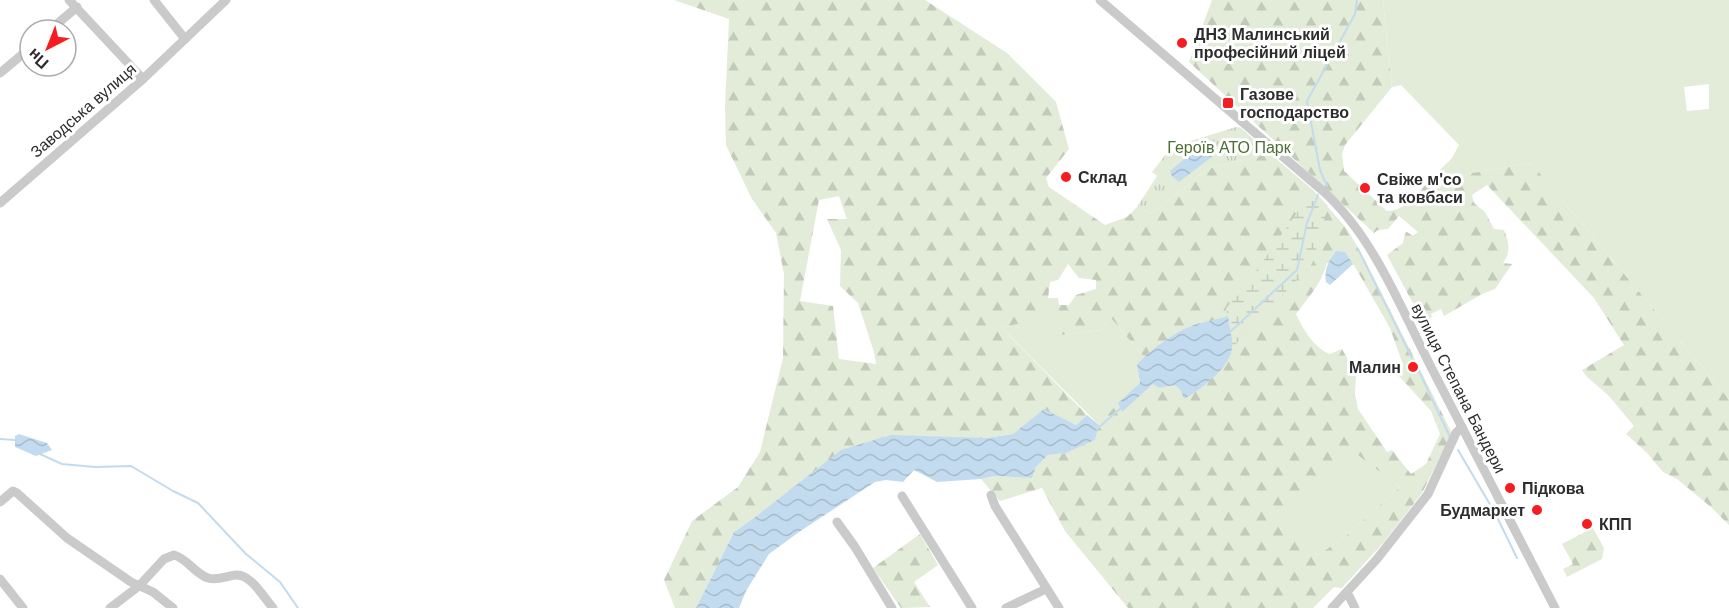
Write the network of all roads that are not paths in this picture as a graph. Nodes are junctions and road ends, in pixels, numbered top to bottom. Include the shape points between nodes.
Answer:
1 (69, 0) edge
2 (154, 0) edge
3 (226, 0) edge
4 (1100, 0) edge
5 (77, 8) junction
6 (65, 18) edge
7 (185, 39) junction
8 (18, 58) edge
9 (0, 73) edge
10 (143, 79) junction
11 (0, 203) edge
12 (1462, 427) junction
13 (992, 495) dead end
14 (903, 496) dead end
15 (0, 502) edge
16 (837, 522) dead end
17 (0, 579) edge
18 (139, 586) junction
19 (1046, 589) junction
20 (1347, 592) junction
21 (23, 608) edge
22 (110, 608) edge
23 (173, 608) edge
24 (273, 608) edge
25 (891, 608) edge
26 (972, 608) edge
27 (1006, 608) edge
28 (1059, 608) edge
29 (1332, 608) edge
30 (1355, 608) edge
31 (1555, 608) edge

1 - 5 street
2 - 7 street
3 - 7 street, Заводська вулиця
4 - 12 street, вулиця Степана Бандери via 1351,220
5 - 6 street
5 - 10 street
7 - 10 street, Заводська вулиця
8 - 9 street
10 - 11 street, Заводська вулиця
12 - 20 street via 1428,494
12 - 31 street, вулиця Степана Бандери
13 - 19 street
14 - 26 street
15 - 18 street via 13,490 67,538
16 - 25 street
17 - 21 street
18 - 22 street
18 - 23 street
18 - 24 street via 162,561 174,555 208,578 244,577
19 - 27 street
19 - 28 street
20 - 29 street
20 - 30 street

